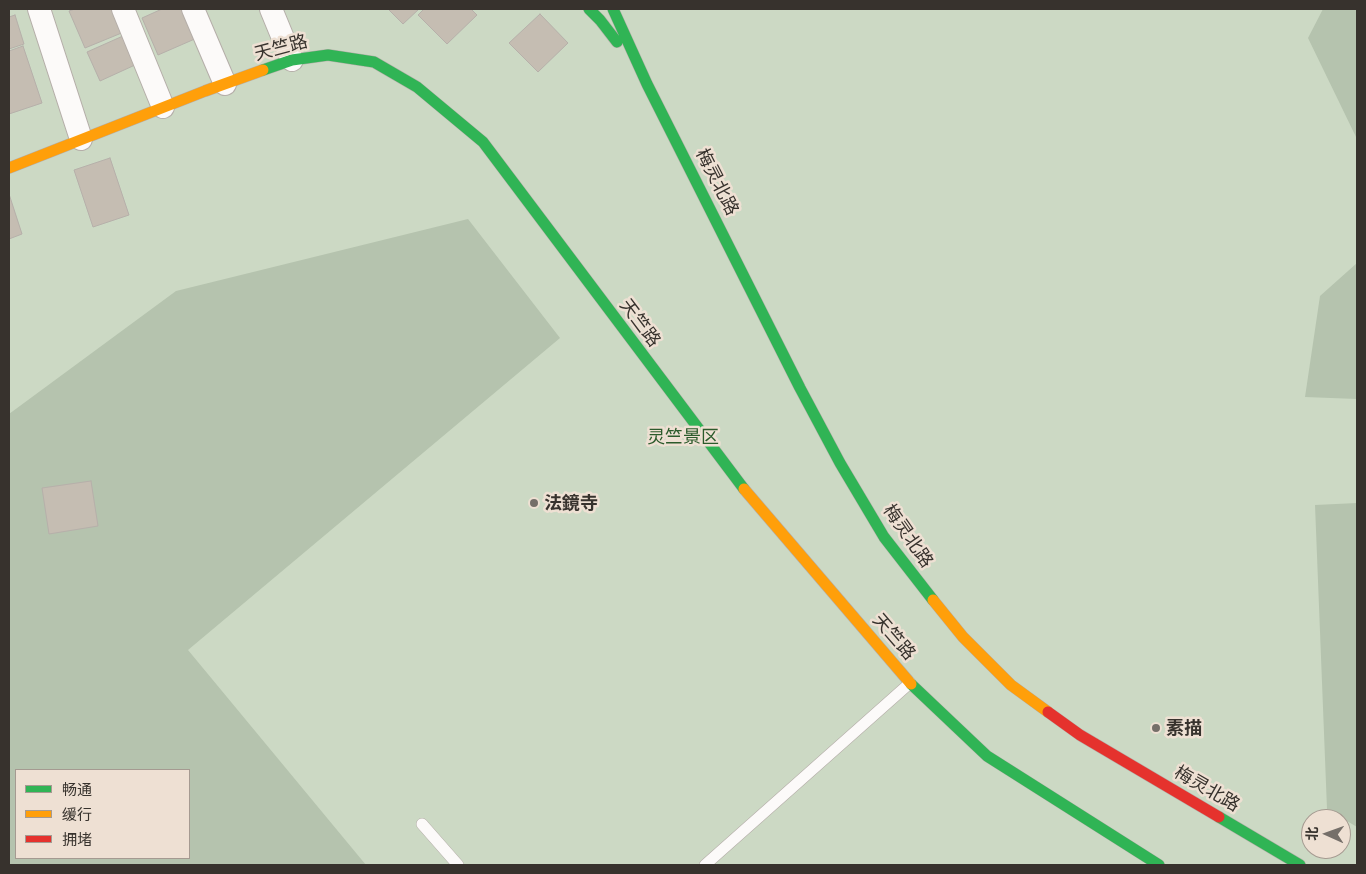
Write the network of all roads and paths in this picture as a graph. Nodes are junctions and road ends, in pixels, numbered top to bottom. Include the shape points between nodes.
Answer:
1 (39, 9) edge
2 (123, 9) edge
3 (193, 9) edge
4 (270, 9) edge
5 (589, 9) edge
6 (613, 9) edge
7 (292, 60) junction
8 (225, 84) junction
9 (647, 84) junction
10 (163, 107) junction
11 (80, 140) junction
12 (9, 168) edge
13 (910, 683) junction
14 (422, 824) dead end
15 (458, 865) edge
16 (705, 865) edge
17 (1159, 865) edge
18 (1300, 865) edge

1 - 11 street
2 - 10 street
3 - 8 street
4 - 7 street
5 - 9 street, 梅灵北路
6 - 9 street, 梅灵北路
7 - 8 street, 天竺路
7 - 13 street, 天竺路 via 328,54 374,62 417,87 483,142 734,477
8 - 10 street, 天竺路
9 - 18 street, 梅灵北路 via 840,463 884,537 963,637 1011,685 1080,735
10 - 11 street, 天竺路
11 - 12 street, 天竺路
13 - 16 lane
13 - 17 street, 天竺路 via 987,756
14 - 15 lane

